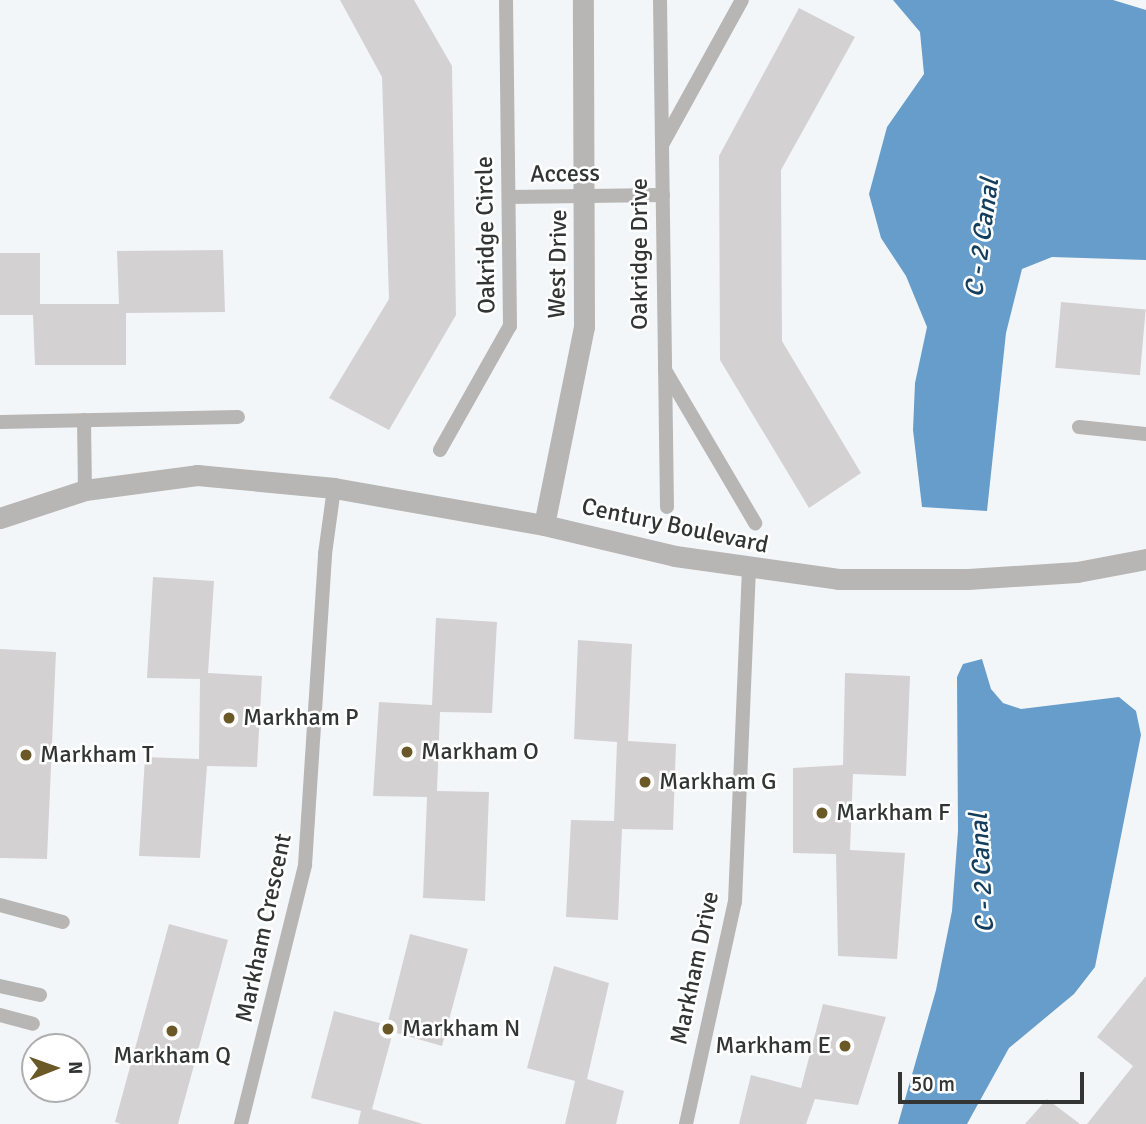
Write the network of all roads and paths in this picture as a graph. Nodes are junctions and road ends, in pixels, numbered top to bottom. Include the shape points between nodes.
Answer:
1 (583, 0) edge
2 (660, 0) edge
3 (743, 0) edge
4 (504, 3) edge
5 (662, 145) junction
6 (663, 195) junction
7 (509, 197) junction
8 (585, 197) junction
9 (664, 367) junction
10 (238, 417) dead end
11 (84, 420) junction
12 (0, 422) edge
13 (1079, 427) dead end
14 (1146, 434) edge
15 (440, 450) dead end
16 (334, 488) junction
17 (85, 489) junction
18 (667, 507) dead end
19 (0, 518) edge
20 (755, 523) dead end
21 (544, 524) junction
22 (1146, 559) edge
23 (749, 569) junction
24 (0, 905) edge
25 (63, 922) dead end
26 (0, 986) edge
27 (40, 995) dead end
28 (0, 1015) edge
29 (33, 1024) dead end
30 (241, 1124) edge
31 (686, 1124) edge

1 - 8 street, West Drive
2 - 5 lane, Oakridge Drive
3 - 5 lane
4 - 7 lane, Oakridge Circle
5 - 6 lane, Oakridge Drive
6 - 8 lane, Access
6 - 9 lane, Oakridge Drive
7 - 8 lane, Access
7 - 15 lane, Oakridge Circle via 510,326
8 - 21 street, West Drive via 583,327
9 - 18 lane, Oakridge Drive
9 - 20 lane
10 - 11 lane
11 - 12 lane
11 - 17 lane
13 - 14 lane
16 - 17 street, Century Boulevard via 197,475
16 - 21 street, Century Boulevard
16 - 30 lane, Markham Crescent via 305,865
17 - 19 street, Century Boulevard
21 - 23 street, Century Boulevard
22 - 23 street, Century Boulevard via 1077,572 968,579 838,579
23 - 31 lane, Markham Drive via 735,902
24 - 25 lane
26 - 27 lane
28 - 29 lane

